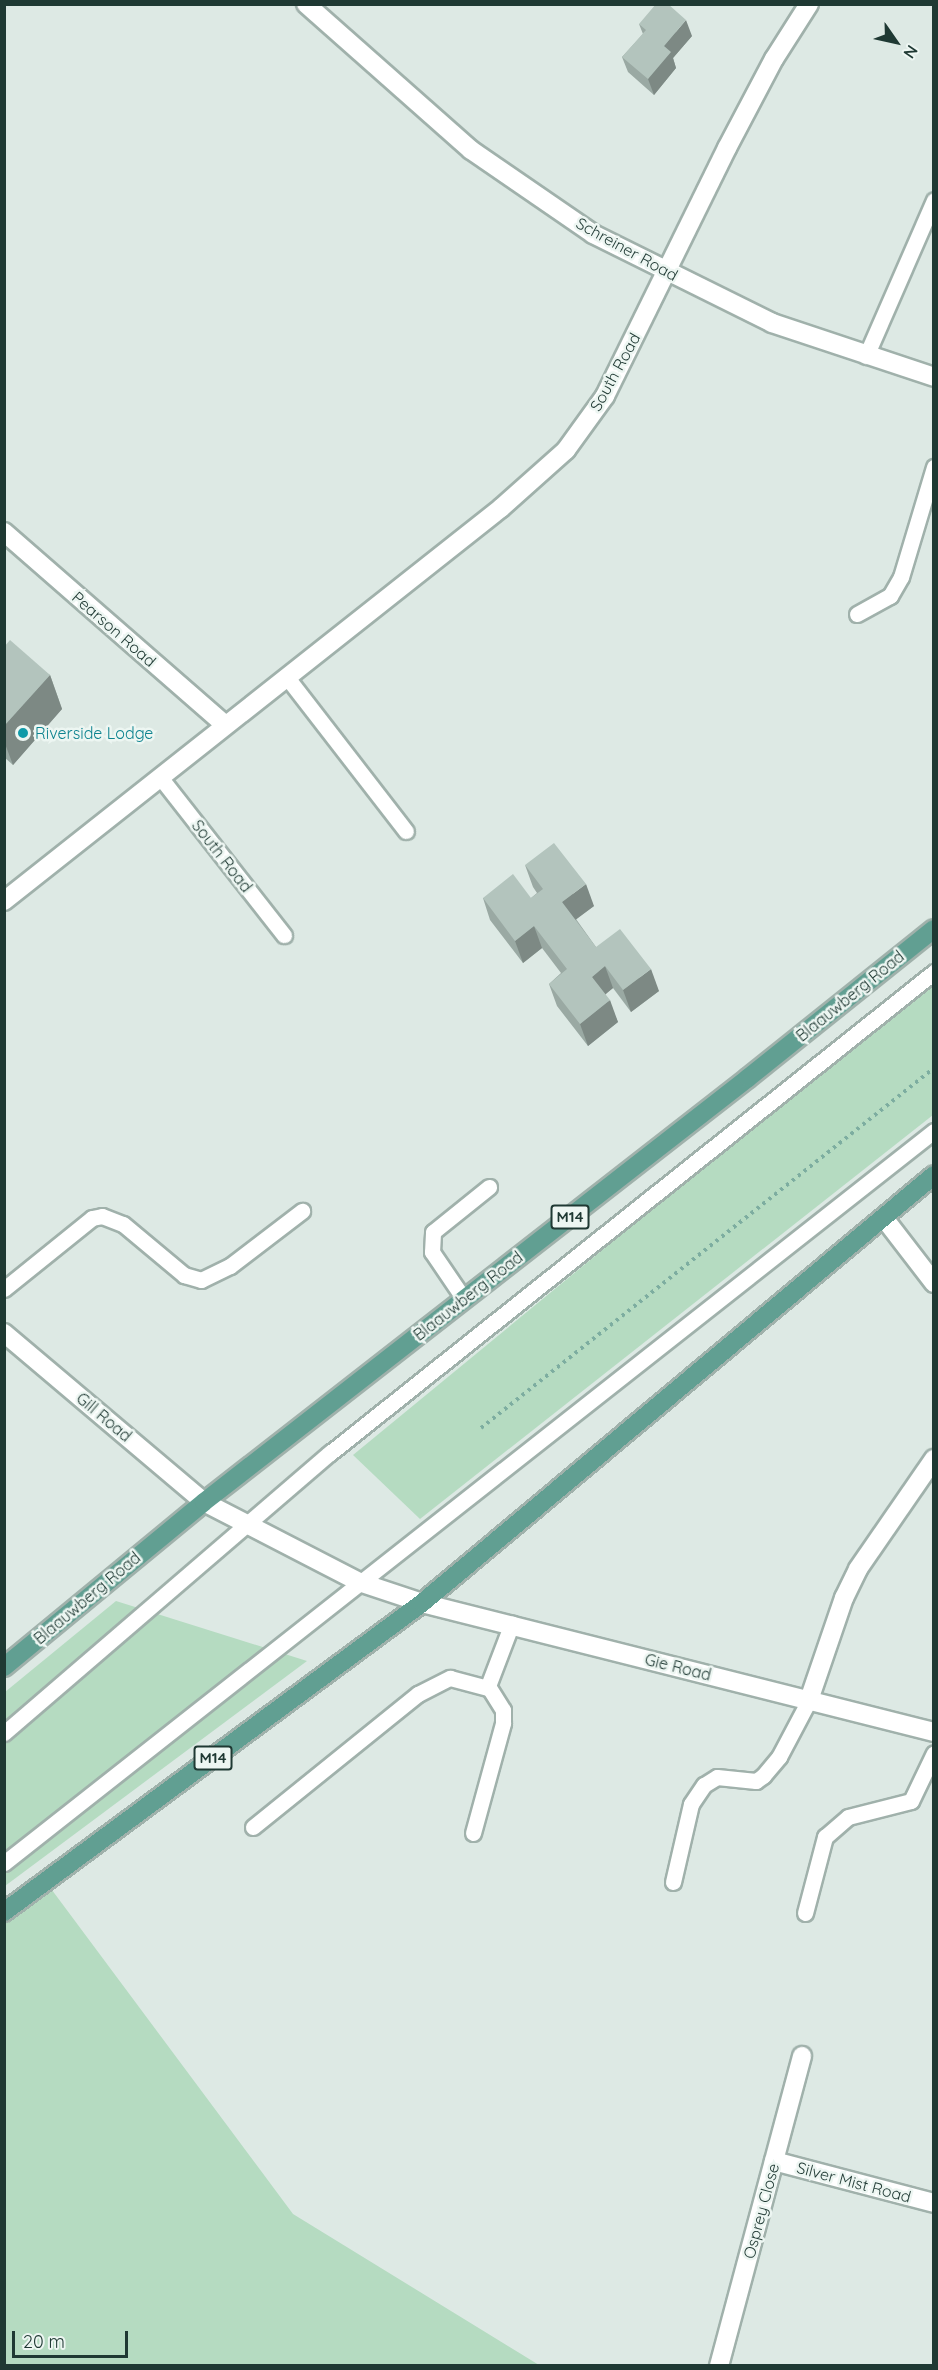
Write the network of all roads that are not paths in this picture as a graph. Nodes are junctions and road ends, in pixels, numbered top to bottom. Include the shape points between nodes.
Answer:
1 (306, 4) edge
2 (809, 4) edge
3 (933, 200) edge
4 (669, 273) junction
5 (866, 356) junction
6 (933, 377) edge
7 (933, 467) edge
8 (4, 532) edge
9 (857, 614) dead end
10 (286, 676) junction
11 (225, 725) junction
12 (160, 777) junction
13 (405, 831) dead end
14 (4, 901) edge
15 (933, 929) edge
16 (284, 934) dead end
17 (933, 972) edge
18 (933, 1131) edge
19 (933, 1175) edge
20 (489, 1187) dead end
21 (302, 1211) dead end
22 (884, 1218) junction
23 (933, 1283) edge
24 (4, 1289) edge
25 (464, 1299) junction
26 (4, 1333) edge
27 (933, 1459) edge
28 (204, 1502) junction
29 (249, 1526) junction
30 (359, 1581) junction
31 (422, 1603) junction
32 (512, 1623) junction
33 (4, 1667) edge
34 (488, 1688) junction
35 (809, 1700) junction
36 (933, 1732) edge
37 (4, 1733) edge
38 (933, 1753) edge
39 (254, 1827) dead end
40 (473, 1833) dead end
41 (4, 1863) edge
42 (673, 1882) dead end
43 (4, 1912) edge
44 (805, 1913) dead end
45 (802, 2056) dead end
46 (774, 2161) junction
47 (933, 2203) edge
48 (719, 2366) edge

1 - 4 street, Schreiner Road via 471,150 593,234
2 - 4 street, South Road via 774,58 727,148 687,226
3 - 5 lane
4 - 5 street, Schreiner Road via 772,324
4 - 10 street, South Road via 605,396 566,450 501,508
5 - 6 street, Schreiner Road
7 - 9 lane via 901,577 890,596
8 - 11 street, Pearson Road
10 - 11 street, South Road
10 - 13 lane
11 - 12 street, South Road
12 - 14 street, South Road
12 - 16 lane, South Road
15 - 25 main road, Blaauwberg Road / M14
17 - 29 lane via 330,1454
18 - 30 lane via 510,1467
19 - 22 main road, M14
20 - 25 lane via 433,1232 432,1252
21 - 24 lane via 230,1266 201,1280 183,1275 123,1224 102,1216 92,1218
22 - 23 street
22 - 31 main road, M14
25 - 28 main road, Blaauwberg Road / M14
26 - 28 street, Gill Road
27 - 35 street via 858,1569
28 - 29 street, Gill Road
28 - 33 main road, Blaauwberg Road / M14
29 - 30 street, Gill Road
29 - 37 lane
30 - 31 street, Gie Road
30 - 41 lane
31 - 32 street, Gie Road
31 - 43 main road, M14
32 - 34 lane
32 - 35 street, Gie Road
34 - 39 lane via 450,1678 418,1694
34 - 40 lane via 503,1710 503,1723
35 - 36 street, Gie Road
35 - 42 lane via 779,1757 763,1776 747,1781 717,1777 704,1785 691,1804
38 - 44 lane via 911,1801 848,1817 825,1837
45 - 46 street, Osprey Close
46 - 47 street, Silver Mist Road
46 - 48 street, Osprey Close

